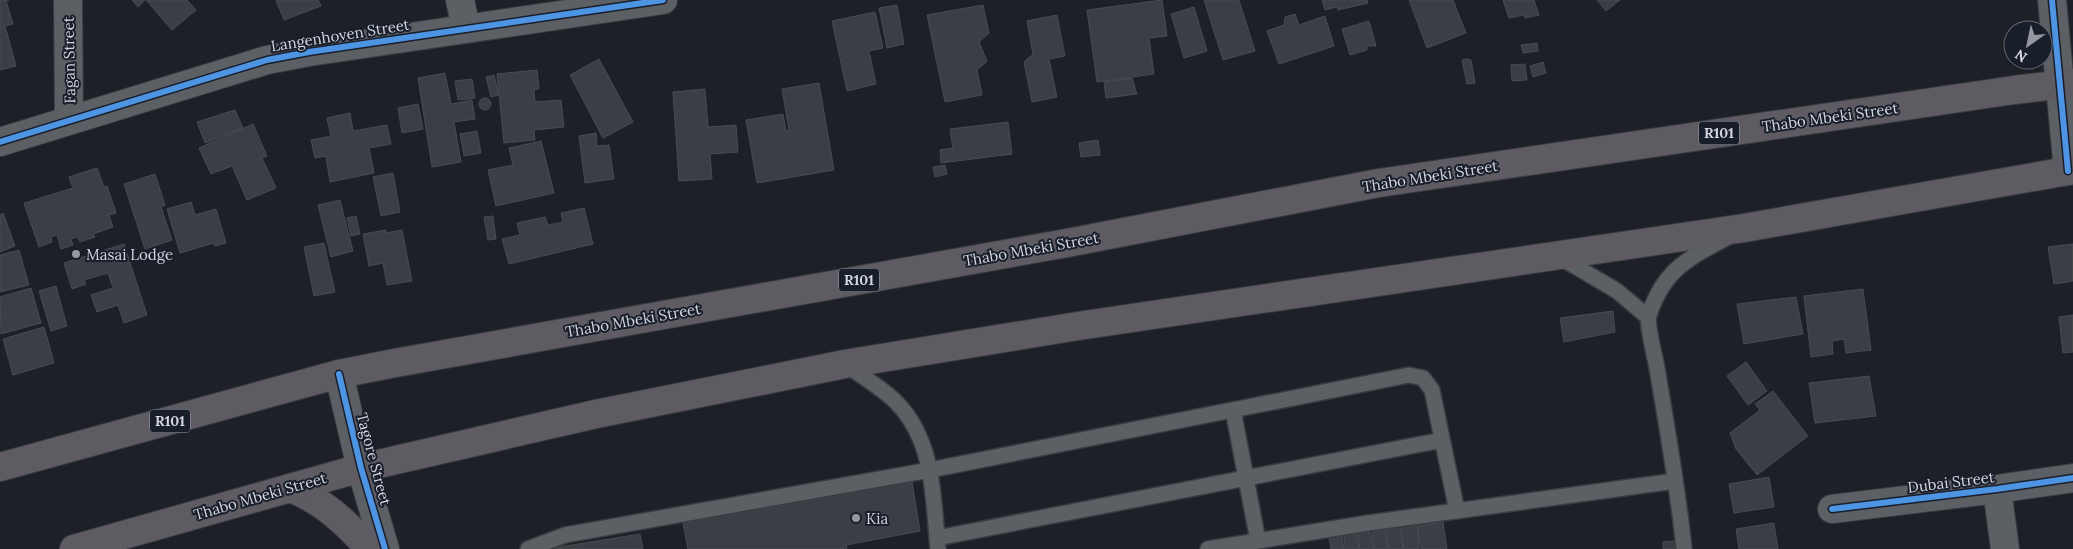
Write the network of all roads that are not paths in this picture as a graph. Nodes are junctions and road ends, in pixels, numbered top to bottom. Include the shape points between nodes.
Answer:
1 (68, 0) edge
2 (460, 0) edge
3 (663, 0) edge
4 (2052, 0) edge
5 (466, 28) junction
6 (2066, 84) edge
7 (69, 119) junction
8 (0, 142) edge
9 (2071, 171) edge
10 (1744, 228) junction
11 (1556, 255) junction
12 (1648, 317) junction
13 (845, 364) junction
14 (340, 374) junction
15 (1233, 410) junction
16 (1442, 440) junction
17 (0, 467) edge
18 (361, 468) junction
19 (930, 470) junction
20 (1246, 478) junction
21 (2073, 478) edge
22 (1676, 480) junction
23 (290, 488) junction
24 (1997, 489) junction
25 (1832, 509) dead end
26 (1457, 511) junction
27 (1258, 541) junction
28 (938, 544) edge
29 (74, 549) edge
30 (370, 549) edge
31 (385, 549) edge
32 (528, 549) edge
33 (1208, 549) edge
34 (1684, 549) edge
35 (2006, 549) edge

1 - 7 street, Fagan Street
2 - 5 street
3 - 5 street, Langenhoven Street
4 - 6 street
5 - 7 street, Langenhoven Street via 267,60
6 - 9 street
6 - 14 main road, Thabo Mbeki Street / R101 via 1379,183 1067,243
7 - 8 street, Langenhoven Street
9 - 10 main road, Thabo Mbeki Street
10 - 11 main road, Thabo Mbeki Street
10 - 12 lane via 1683,262 1662,288
11 - 12 lane via 1617,291
11 - 13 main road, Thabo Mbeki Street
12 - 22 lane
13 - 18 main road, Thabo Mbeki Street via 596,414
13 - 19 lane via 897,403 918,432
14 - 17 main road, Thabo Mbeki Street / R101
14 - 18 street, Tagore Street
15 - 16 lane via 1409,374 1424,378 1432,390
15 - 19 lane
15 - 20 lane
16 - 20 lane
16 - 26 lane
18 - 23 main road, Thabo Mbeki Street
18 - 31 street, Tagore Street
19 - 28 lane
19 - 32 lane via 564,535
20 - 27 lane
20 - 28 lane
21 - 24 street, Dubai Street
22 - 26 lane
22 - 34 lane
23 - 29 main road, Thabo Mbeki Street
23 - 30 main road via 327,507
24 - 25 street, Dubai Street
24 - 35 street
26 - 27 lane
27 - 33 lane

